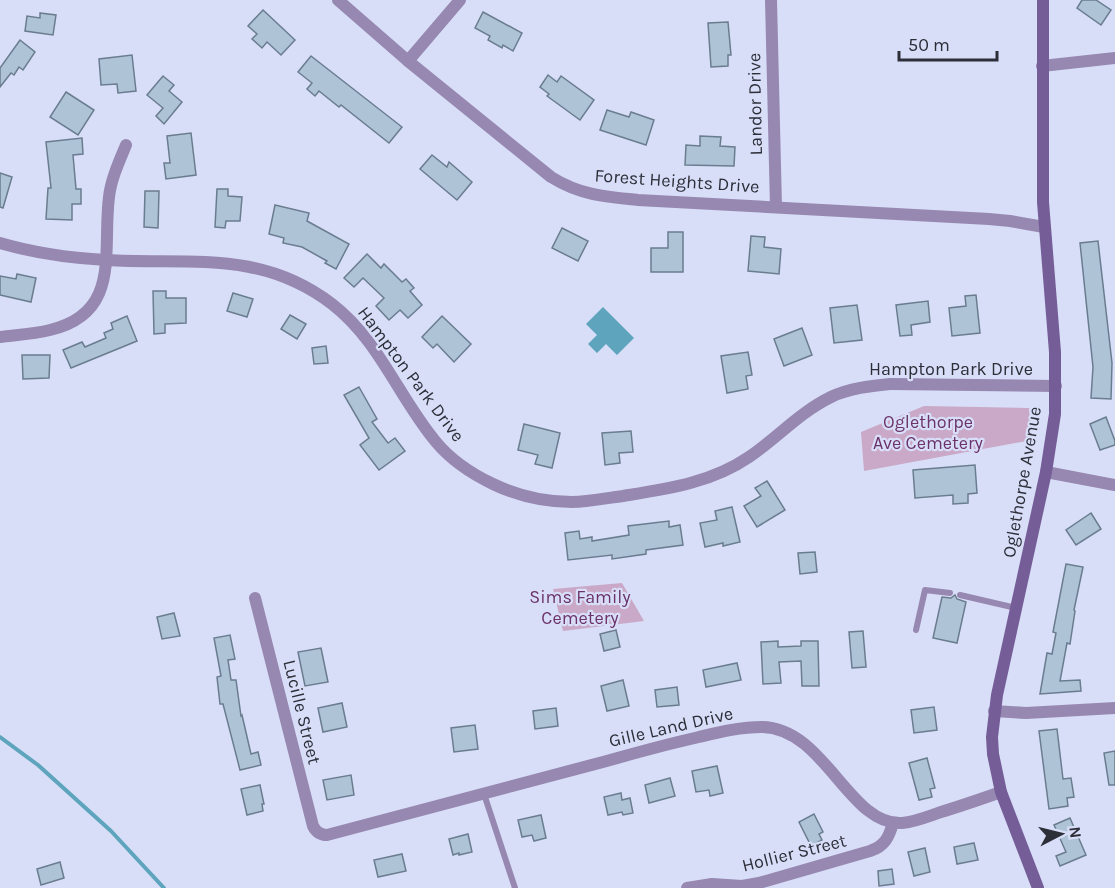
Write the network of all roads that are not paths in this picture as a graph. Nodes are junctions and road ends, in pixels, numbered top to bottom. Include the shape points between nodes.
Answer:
1 (338, 0) edge
2 (459, 0) edge
3 (771, 0) edge
4 (1043, 0) edge
5 (1115, 57) edge
6 (408, 61) junction
7 (1042, 66) junction
8 (126, 145) dead end
9 (776, 207) junction
10 (1044, 227) junction
11 (0, 243) edge
12 (106, 260) junction
13 (0, 337) edge
14 (1056, 386) junction
15 (1046, 472) junction
16 (1115, 485) edge
17 (950, 593) dead end
18 (960, 595) dead end
19 (255, 598) dead end
20 (1016, 608) junction
21 (916, 630) dead end
22 (1115, 708) edge
23 (994, 711) junction
24 (1001, 792) junction
25 (484, 794) junction
26 (893, 823) junction
27 (318, 833) joint
28 (515, 888) edge
29 (687, 888) edge
30 (1038, 888) edge

1 - 6 street, Forest Heights Drive
2 - 6 street
3 - 9 street, Landor Drive
4 - 7 main road, Oglethorpe Avenue
5 - 7 street
6 - 9 street, Forest Heights Drive via 566,186 608,197
7 - 10 main road, Oglethorpe Avenue
8 - 12 street via 109,197
9 - 10 street, Forest Heights Drive via 1010,221
10 - 14 main road, Oglethorpe Avenue
11 - 12 street, Hampton Park Drive via 40,253
12 - 13 street via 99,295 82,315 50,331
12 - 14 street, Hampton Park Drive via 220,262 271,272 293,281 332,304 356,327 449,456 507,490 554,501 597,500 711,477 749,457 815,405 852,390 891,384
14 - 15 main road, Oglethorpe Avenue
15 - 16 street
15 - 20 main road, Oglethorpe Avenue
17 - 21 lane via 925,590
18 - 20 lane
19 - 27 street, Lucille Street via 313,826
20 - 23 main road, Oglethorpe Avenue
22 - 23 street
23 - 24 main road, Oglethorpe Avenue via 993,754
24 - 26 street via 918,820
24 - 30 main road, Oglethorpe Avenue
25 - 26 street, Gille Land Drive via 680,741 729,730 769,727 800,741 870,813
25 - 27 street, Gille Land Drive via 327,835
25 - 28 lane
26 - 29 street, Hollier Street via 884,844 870,851 759,883

